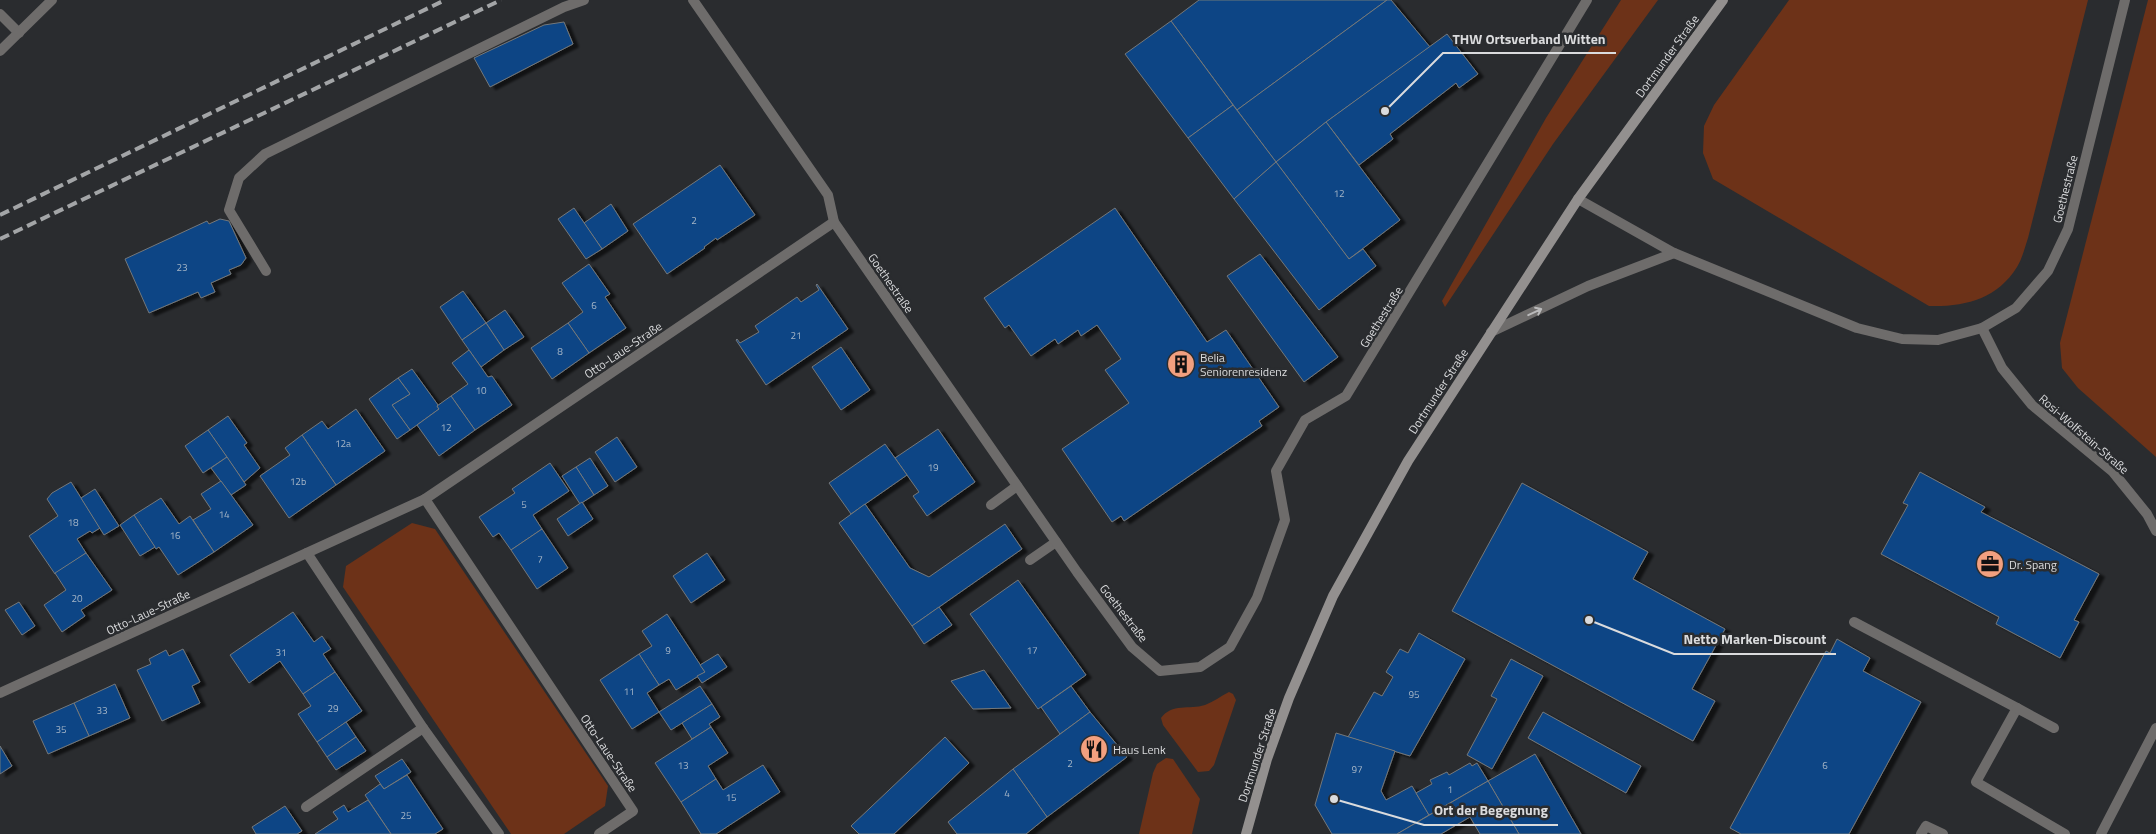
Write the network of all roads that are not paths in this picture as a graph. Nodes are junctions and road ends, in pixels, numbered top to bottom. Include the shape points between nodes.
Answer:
1 (52, 0) edge
2 (584, 0) edge
3 (693, 0) edge
4 (1587, 0) edge
5 (1723, 0) edge
6 (2125, 0) edge
7 (0, 14) edge
8 (19, 33) junction
9 (0, 51) edge
10 (1578, 199) junction
11 (834, 222) junction
12 (1674, 253) junction
13 (266, 271) dead end
14 (1982, 328) junction
15 (1490, 332) junction
16 (1017, 486) junction
17 (426, 499) junction
18 (991, 505) dead end
19 (2156, 531) edge
20 (1056, 542) junction
21 (307, 553) junction
22 (1030, 560) dead end
23 (1854, 622) dead end
24 (0, 693) edge
25 (2017, 708) junction
26 (423, 728) junction
27 (2054, 728) dead end
28 (2156, 728) edge
29 (306, 807) dead end
30 (499, 834) edge
31 (599, 834) edge
32 (1246, 834) edge
33 (1921, 834) edge
34 (1943, 834) edge
35 (2066, 834) edge
36 (2101, 834) edge

1 - 8 street
2 - 13 street via 265,154 239,178 229,210
3 - 11 street, Goethestraße via 828,195
4 - 20 street, Goethestraße via 1346,396 1305,420 1276,471 1284,520 1257,598 1230,647 1200,667 1160,671 1132,647
5 - 10 main road, Dortmunder Straße
6 - 14 street, Goethestraße via 2068,229 2048,271 2016,308
7 - 8 street
8 - 9 street
10 - 12 street, Goethestraße
10 - 15 main road, Dortmunder Straße
11 - 16 street, Goethestraße
11 - 17 street, Otto-Laue-Straße
12 - 14 street, Goethestraße via 1857,328 1902,339 1938,340
15 -> 12 street via 1588,286
14 - 19 street, Rosi-Wolfstein-Straße via 2002,368 2032,406 2113,472 2147,514
15 - 32 main road, Dortmunder Straße via 1408,461 1333,596 1289,698 1267,759
16 - 18 street
16 - 20 street, Goethestraße
17 - 21 street, Otto-Laue-Straße
17 - 31 street, Otto-Laue-Straße via 634,812
20 - 22 street
21 - 24 street, Otto-Laue-Straße
21 - 26 street
23 - 25 street
25 - 27 street
25 - 35 street via 1976,782
26 - 29 street
26 - 30 street
28 - 36 street
33 - 34 street via 1926,826

